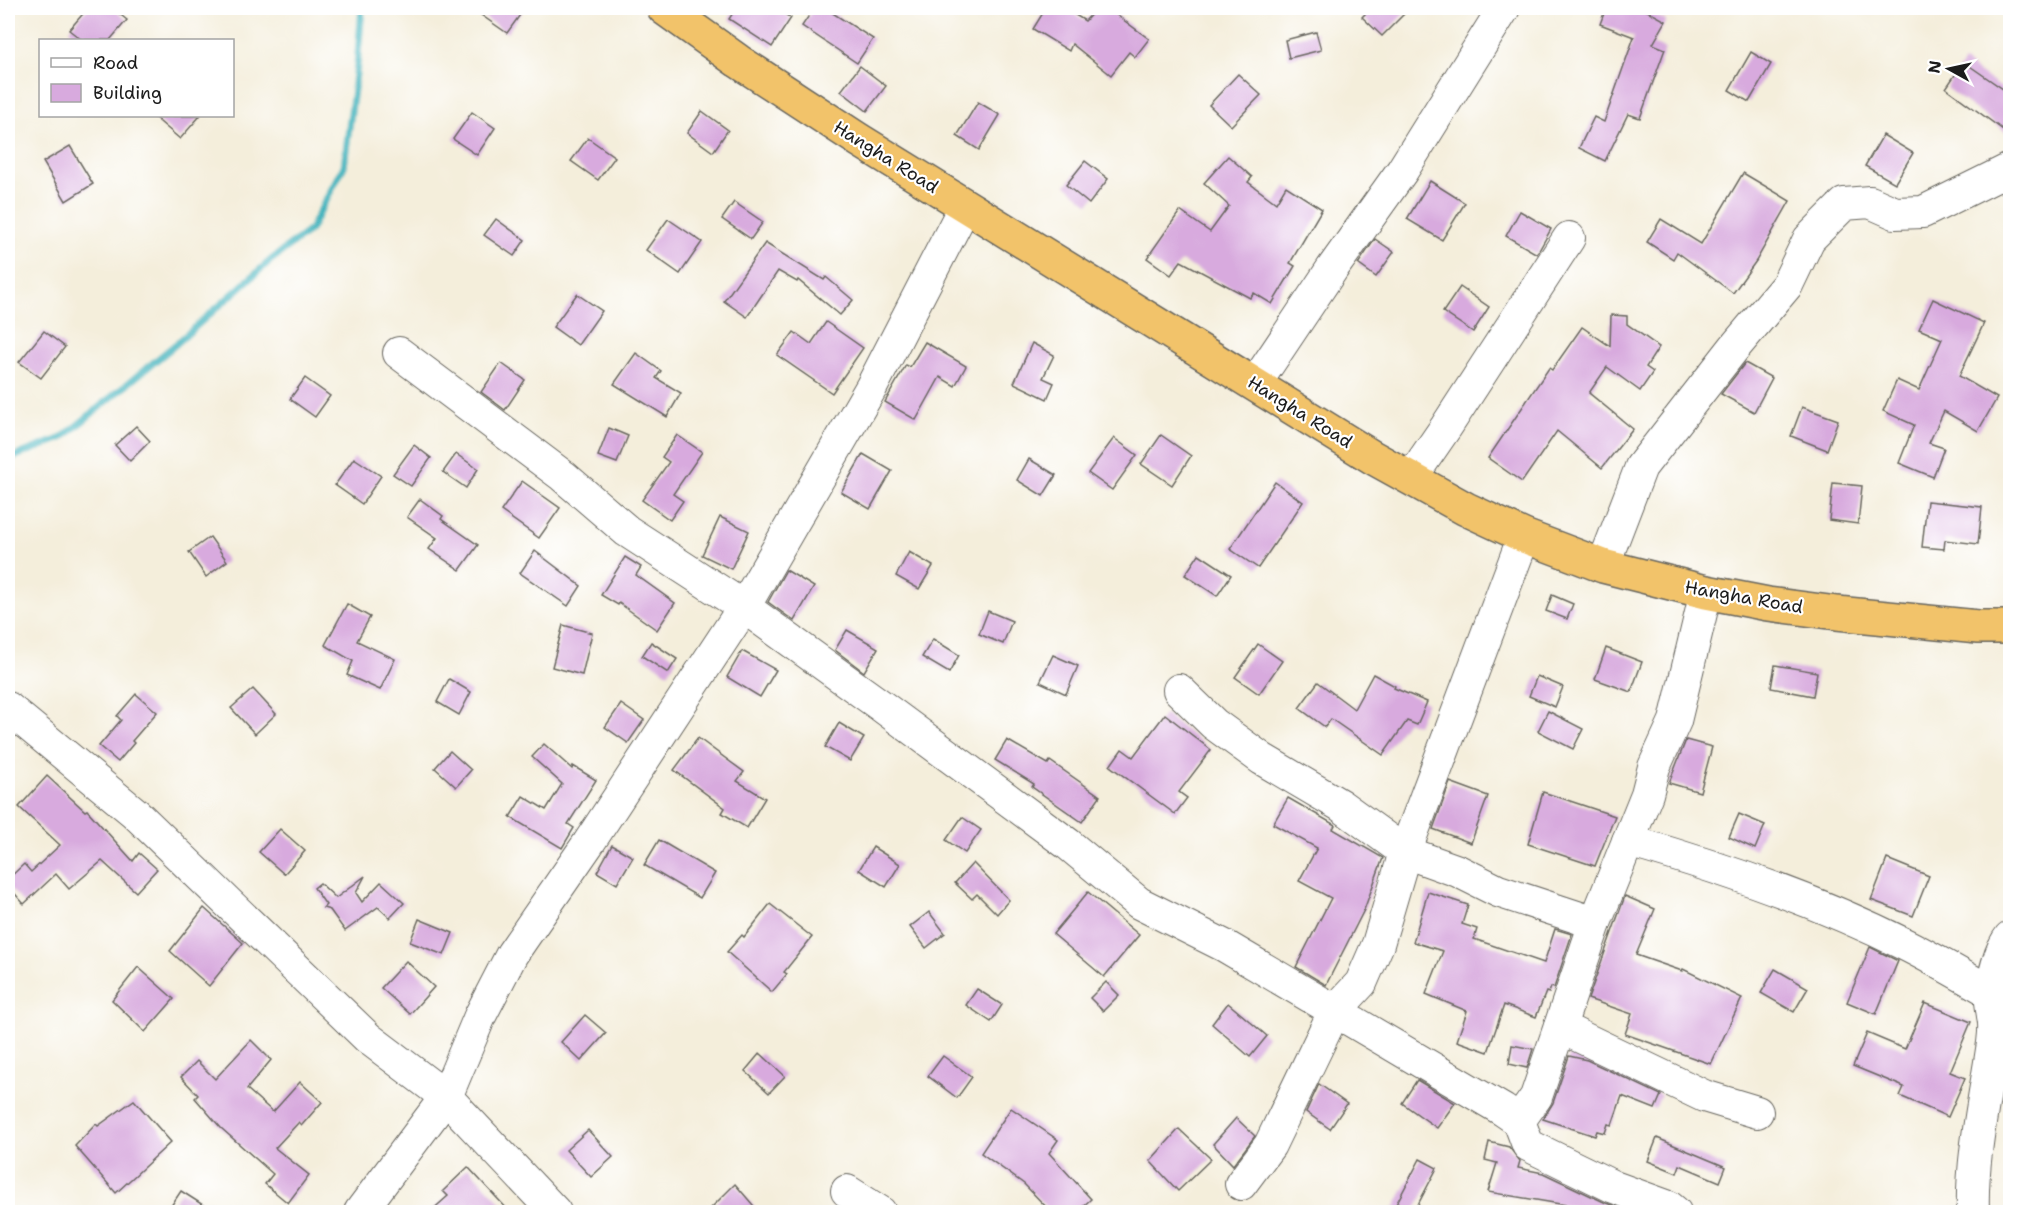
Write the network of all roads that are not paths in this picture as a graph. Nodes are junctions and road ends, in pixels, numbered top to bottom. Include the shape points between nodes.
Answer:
1 (664, 8) edge
2 (1504, 8) edge
3 (2010, 169) edge
4 (965, 206) junction
5 (1569, 237) dead end
6 (399, 353) dead end
7 (1255, 384) junction
8 (1411, 478) junction
9 (1524, 536) junction
10 (1603, 566) junction
11 (1706, 592) junction
12 (744, 607) junction
13 (2010, 627) edge
14 (1179, 690) dead end
15 (8, 708) edge
16 (1628, 842) junction
17 (1405, 852) junction
18 (1595, 922) junction
19 (2010, 937) edge
20 (2001, 998) edge
21 (1334, 1012) junction
22 (1560, 1027) junction
23 (446, 1097) junction
24 (1757, 1112) dead end
25 (1519, 1121) junction
26 (1241, 1185) dead end
27 (847, 1191) dead end
28 (360, 1212) edge
29 (555, 1212) edge
30 (880, 1212) edge
31 (1675, 1212) edge
32 (1973, 1212) edge

1 - 4 highway, Hangha Road via 779,89
2 - 7 street via 1402,171
3 - 10 street via 1923,212 1895,213 1870,202 1844,204 1809,239 1787,285 1641,467
4 - 7 highway, Hangha Road
4 - 12 street via 871,388
5 - 8 street
6 - 12 street via 563,476 627,531
7 - 8 highway, Hangha Road
8 - 9 highway, Hangha Road
9 - 10 highway, Hangha Road
9 - 17 street
10 - 11 highway, Hangha Road
11 - 13 highway, Hangha Road via 1838,613
11 - 16 street via 1675,721
12 - 21 street via 1068,844 1139,903 1226,946
12 - 23 street via 512,954 480,1016
14 - 17 street via 1214,724 1262,759 1340,805
15 - 23 street via 135,813 368,1038
16 - 18 street
16 - 20 street via 1691,859 1836,912 1907,945
17 - 18 street via 1498,891
17 - 21 street via 1378,944 1361,983
18 - 22 street
19 - 20 street via 2004,945
20 - 32 street via 1990,1006 1993,1041
21 - 25 street
21 - 26 street via 1270,1145
22 - 24 street via 1704,1096
22 - 25 street via 1536,1096
23 - 28 street
23 - 29 street
25 - 31 street via 1528,1145
27 - 30 street

